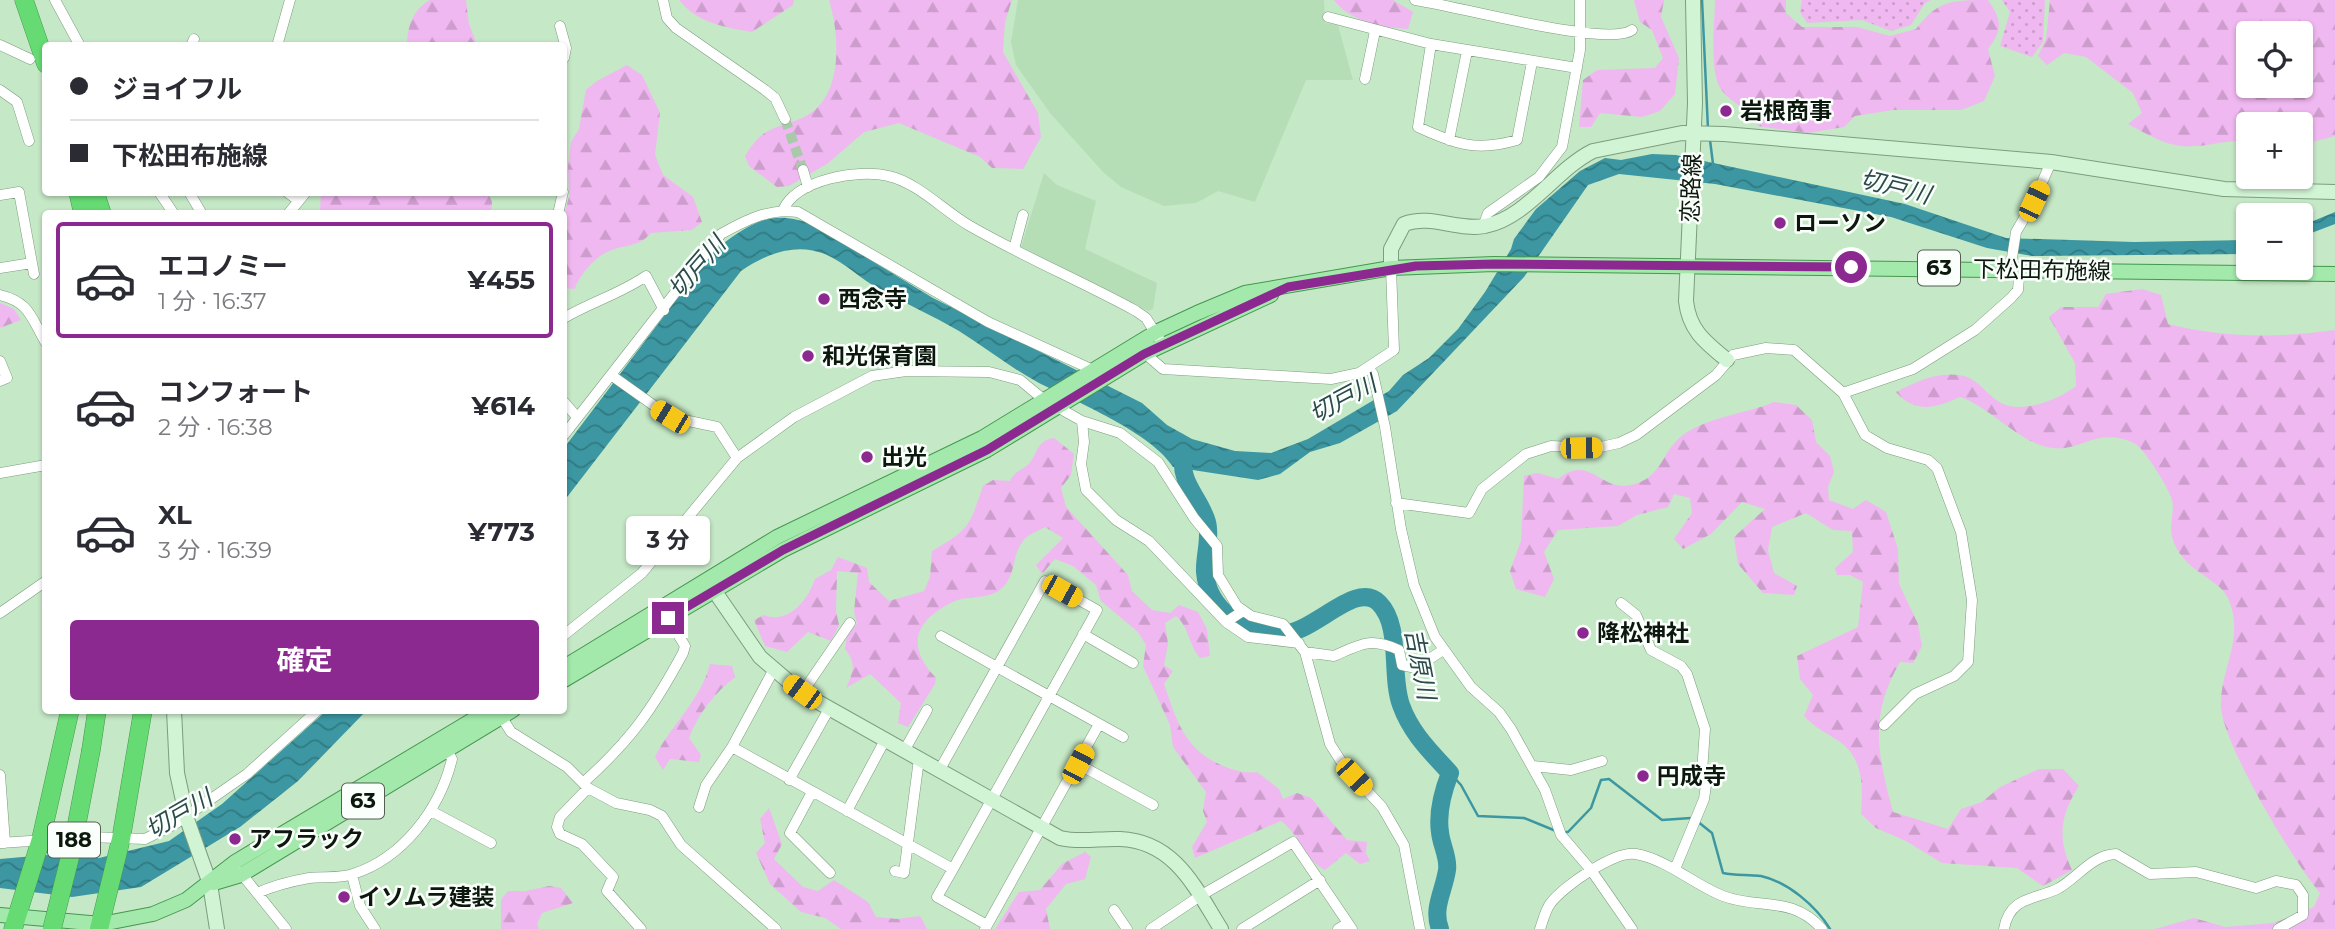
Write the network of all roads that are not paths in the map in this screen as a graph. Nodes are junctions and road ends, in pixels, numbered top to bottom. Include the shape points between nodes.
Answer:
1 (24, 0) edge
2 (55, 0) edge
3 (284, 0) edge
4 (290, 0) edge
5 (663, 0) edge
6 (1415, 0) edge
7 (1580, 0) edge
8 (1693, 0) edge
9 (1453, 3) edge
10 (287, 16) junction
11 (1328, 17) dead end
12 (561, 26) dead end
13 (1632, 30) dead end
14 (1375, 31) junction
15 (1580, 31) junction
16 (78, 42) edge
17 (278, 42) edge
18 (565, 42) edge
19 (1431, 44) junction
20 (0, 45) edge
21 (1467, 51) junction
22 (38, 61) edge
23 (1532, 62) junction
24 (1577, 68) junction
25 (1365, 79) dead end
26 (0, 90) edge
27 (785, 119) tunnel mouth
28 (1693, 133) junction
29 (1449, 140) junction
30 (29, 141) dead end
31 (2051, 162) junction
32 (803, 170) tunnel mouth
33 (808, 187) junction
34 (2335, 192) edge
35 (0, 195) edge
36 (783, 210) junction
37 (1023, 215) dead end
38 (1483, 227) junction
39 (1014, 249) junction
40 (32, 263) junction
41 (2013, 263) junction
42 (1688, 264) junction
43 (0, 268) edge
44 (1391, 268) junction
45 (34, 274) dead end
46 (2335, 274) edge
47 (0, 295) edge
48 (664, 310) junction
49 (567, 316) edge
50 (42, 336) edge
51 (1160, 338) junction
52 (1141, 349) junction
53 (1727, 360) junction
54 (0, 361) edge
55 (1368, 368) junction
56 (1094, 374) junction
57 (612, 377) junction
58 (0, 381) edge
59 (1843, 393) junction
60 (1054, 400) junction
61 (567, 405) edge
62 (577, 417) junction
63 (1082, 421) junction
64 (567, 431) edge
65 (737, 458) junction
66 (42, 466) edge
67 (0, 473) edge
68 (1396, 503) junction
69 (42, 584) edge
70 (709, 585) junction
71 (1621, 603) dead end
72 (1243, 611) junction
73 (0, 613) edge
74 (668, 618) junction
75 (1226, 622) junction
76 (850, 623) dead end
77 (567, 633) edge
78 (1083, 634) junction
79 (941, 636) dead end
80 (1300, 645) junction
81 (1443, 650) junction
82 (1133, 663) dead end
83 (567, 665) edge
84 (998, 667) junction
85 (773, 671) junction
86 (567, 678) edge
87 (802, 692) junction
88 (1049, 696) junction
89 (829, 709) junction
90 (928, 710) dead end
91 (68, 714) edge
92 (96, 714) edge
93 (142, 714) edge
94 (174, 714) edge
95 (314, 714) edge
96 (497, 714) edge
97 (501, 714) edge
98 (1100, 723) junction
99 (1884, 725) dead end
100 (1123, 737) dead end
101 (885, 740) junction
102 (445, 745) junction
103 (732, 747) junction
104 (904, 751) junction
105 (919, 759) junction
106 (1602, 761) dead end
107 (1078, 764) junction
108 (1533, 766) junction
109 (939, 771) junction
110 (0, 775) edge
111 (789, 780) junction
112 (586, 786) junction
113 (812, 792) junction
114 (991, 799) junction
115 (1153, 805) dead end
116 (699, 807) dead end
117 (430, 811) junction
118 (847, 811) junction
119 (186, 817) junction
120 (1043, 829) junction
121 (121, 841) junction
122 (40, 842) junction
123 (2, 843) edge
124 (491, 843) dead end
125 (908, 845) junction
126 (238, 868) junction
127 (953, 869) junction
128 (1675, 869) junction
129 (1591, 870) junction
130 (895, 871) dead end
131 (830, 873) dead end
132 (352, 875) junction
133 (1320, 880) junction
134 (210, 884) junction
135 (257, 893) junction
136 (1200, 896) junction
137 (1114, 910) dead end
138 (10, 920) edge
139 (100, 927) edge
140 (986, 927) edge
141 (1346, 927) edge
142 (51, 929) edge
143 (217, 929) edge
144 (286, 929) edge
145 (374, 929) edge
146 (641, 929) edge
147 (776, 929) edge
148 (1127, 929) edge
149 (1151, 929) edge
150 (1221, 929) edge
151 (1242, 929) edge
152 (1420, 929) edge
153 (1540, 929) edge
154 (1632, 929) edge
155 (1822, 929) edge
156 (2004, 929) edge
157 (2278, 929) edge

1 - 22 highway
2 - 16 street
3 - 10 street
4 - 10 street
5 - 27 street via 667,18 677,28 775,97
6 - 9 street
7 - 15 street
8 - 28 street, 恋路線
9 - 15 street via 1492,17
10 - 17 street
11 - 14 street
12 - 18 street
13 - 15 street via 1626,35
14 - 19 street
14 - 25 street
15 - 24 street
19 - 21 street
19 - 29 street via 1418,127
20 - 22 street
21 - 23 street
21 - 29 street
23 - 24 street
23 - 29 street via 1517,140 1484,148
24 - 38 street via 1562,147 1539,177 1488,213
26 - 30 street via 17,102
28 - 31 street
28 - 38 street via 1593,151 1525,204
28 - 42 street, 恋路線
31 - 34 street via 2224,189
31 - 41 street via 2016,232
32 - 33 street
33 - 36 street
33 - 39 street via 842,178 888,176
35 - 40 street via 19,192
36 - 48 street via 748,219 721,234
36 - 56 street via 799,212 988,322
37 - 39 street
38 - 44 street via 1426,220 1404,224 1391,249
39 - 51 street via 1136,311
40 - 43 street
40 - 45 street
41 - 42 main road, 下松田布施線 / 63
41 - 46 main road, 下松田布施線 / 63
41 - 59 street via 2018,290 1975,330 1913,369
42 - 44 main road, 下松田布施線 / 63
42 - 53 street, 恋路線 via 1688,319 1698,336
44 - 51 main road, 下松田布施線 / 63 via 1288,287
44 - 55 street via 1394,349
47 - 50 street via 18,299
48 - 49 street via 646,276 620,294 591,302
48 - 57 street
51 - 52 main road, 下松田布施線 / 63
52 - 55 street via 1163,369 1331,379
52 - 56 main road, 下松田布施線 / 63
53 - 59 street via 1740,352 1785,348 1804,357
53 - 68 street via 1716,375 1636,435 1595,448 1550,446 1526,454 1482,489 1469,513
54 - 58 street via 7,378
55 - 68 street via 1385,424
56 - 60 main road, 下松田布施線 / 63
57 - 62 street
57 - 65 street via 670,417 717,427
59 - 99 street via 1865,435 1887,448 1928,460 1937,468 1961,532 1970,579 1968,662 1954,676 1915,694
60 - 63 street
60 - 65 street via 1020,380 989,372 906,371 872,376 794,417
60 - 70 main road, 下松田布施線 / 63 via 778,537
61 - 62 street
62 - 64 street
63 - 72 street via 1120,433 1158,462 1217,545 1218,575
63 - 75 street via 1080,464 1086,490 1116,520 1149,541
65 - 77 street via 642,573
66 - 67 street
68 - 81 street via 1414,584
69 - 73 street
70 - 74 main road, 下松田布施線 / 63
70 - 83 main road, 下松田布施線 / 63
70 - 85 street
71 - 128 street via 1636,615 1651,650 1688,674 1705,729 1702,772 1706,786 1698,821
72 - 75 street
72 - 80 street via 1283,624
74 - 86 main road, 下松田布施線 / 63
74 - 112 street via 685,646 683,653 647,717
75 - 80 street via 1248,636
76 - 87 street
78 - 82 street
78 - 84 street via 1097,610 1045,582
78 - 88 street
79 - 84 street
80 - 81 street via 1334,656 1351,646 1379,642 1399,650 1402,665 1416,668
80 - 152 street via 1330,744 1382,807 1404,845
81 - 108 street via 1471,687 1499,712
84 - 88 street
84 - 109 street
85 - 87 street
85 - 103 street
87 - 89 street
88 - 98 street
88 - 114 street
89 - 101 street
89 - 111 street
90 - 104 street
91 - 122 highway
92 - 142 highway, 188, bridge via 72,849
93 - 121 highway
94 - 119 street via 177,773
95 - 119 street via 247,775
96 - 102 main road, 63
97 - 112 street via 511,732 567,767
98 - 100 street
98 - 107 street
101 - 104 street
101 - 118 street
102 - 117 street via 453,759
102 - 126 main road, 63
103 - 111 street
103 - 116 street via 706,785
104 - 105 street
105 - 109 street
105 - 125 street
106 - 108 street via 1571,770
107 - 115 street
107 - 120 street
108 - 129 street via 1560,831
109 - 114 street
110 - 123 street
111 - 113 street
112 - 146 street via 557,827 560,834 582,844 613,877 607,891
112 - 147 street via 616,803 662,816 681,845
113 - 118 street
113 - 131 street via 790,833
114 - 120 street
114 - 127 street
117 - 124 street
117 - 132 street via 416,832
118 - 125 street
119 - 121 street via 145,839
119 - 134 street
120 - 136 street via 1071,841 1142,842 1177,862
120 - 140 street
121 - 122 street
121 - 139 highway
122 - 123 street
122 - 138 highway via 24,894
125 - 127 street
125 - 130 street via 904,873
126 - 134 main road, 63
126 - 135 street
127 - 140 street via 937,897
128 - 129 street via 1625,853
128 - 155 street via 1722,895 1801,911
129 - 153 street via 1550,904
129 - 154 street
132 - 135 street via 307,878
132 - 145 street via 360,906
133 - 136 street via 1293,842
133 - 141 street
133 - 151 street
134 - 139 main road, 63 via 153,914
134 - 143 street
135 - 144 street
136 - 149 street
136 - 150 street
137 - 148 street
138 - 139 main road, 63
156 - 157 street via 2016,907 2032,896 2059,888 2108,854 2150,874 2196,872 2256,888 2287,881 2296,886 2305,905 2302,915

